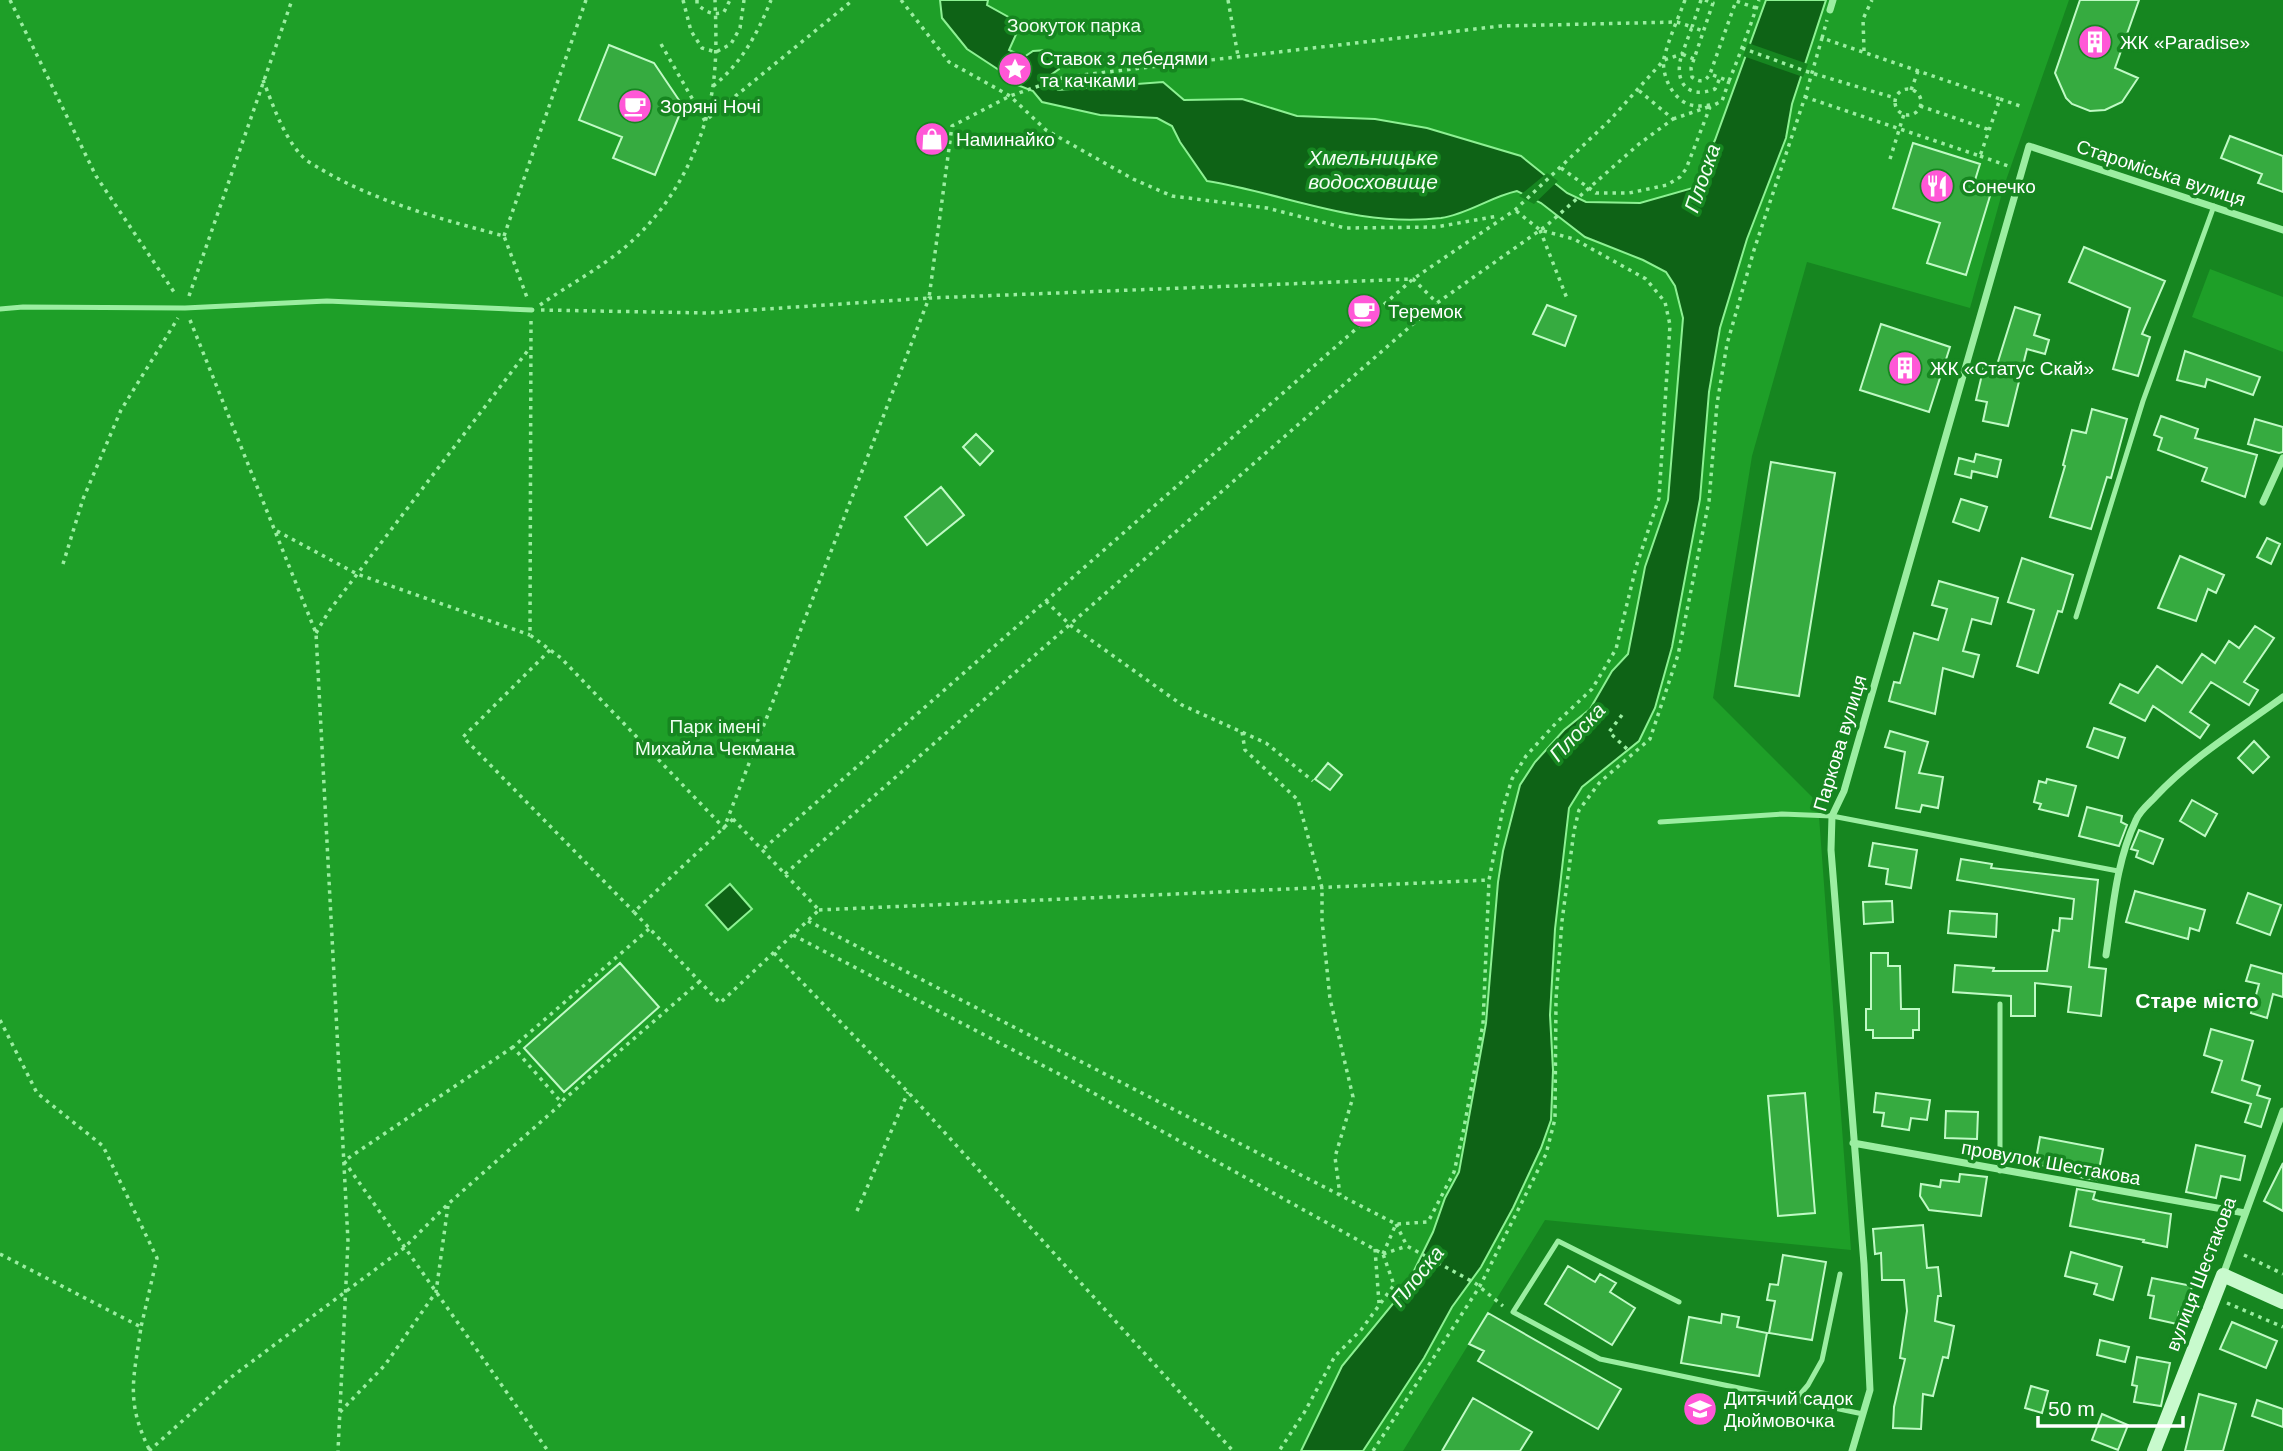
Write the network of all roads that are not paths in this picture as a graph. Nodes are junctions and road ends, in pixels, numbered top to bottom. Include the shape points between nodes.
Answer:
1 (1833, 0) edge
2 (1830, 10) dead end
3 (2029, 146) joint
4 (2214, 206) junction
5 (2283, 230) edge
6 (0, 309) edge
7 (532, 310) road end
8 (2283, 458) edge
9 (2263, 502) dead end
10 (2076, 617) dead end
11 (2283, 697) edge
12 (1832, 816) junction
13 (1660, 822) dead end
14 (2118, 871) junction
15 (2106, 954) dead end
16 (2000, 1004) dead end
17 (2283, 1111) edge
18 (1853, 1143) junction
19 (2000, 1171) junction
20 (2245, 1213) junction
21 (1840, 1274) dead end
22 (2223, 1275) junction
23 (2283, 1302) edge
24 (1679, 1303) dead end
25 (1796, 1399) junction
26 (1863, 1414) junction
27 (1852, 1451) edge
28 (2154, 1451) edge

1 - 2 street
3 - 4 street, Староміська вулиця
3 - 12 street, Паркова вулиця via 1852,764
4 - 5 street, Староміська вулиця
4 - 10 lane via 2143,401
6 - 7 lane via 185,308 327,301
8 - 9 street
11 - 14 street via 2176,775 2137,816
12 - 13 lane via 1782,814
12 - 14 lane
12 - 18 street, Паркова вулиця
14 - 15 street
16 - 19 lane
17 - 20 street, вулиця Шестакова
18 - 19 street, провулок Шестакова
18 - 26 street, Паркова вулиця via 1870,1390
19 - 20 street, провулок Шестакова
20 - 22 street, вулиця Шестакова
21 - 25 lane via 1822,1360
22 - 23 street
22 - 28 street, вулиця Шестакова
24 - 25 lane via 1558,1241 1513,1312 1600,1359
25 - 26 lane
26 - 27 street, Паркова вулиця

